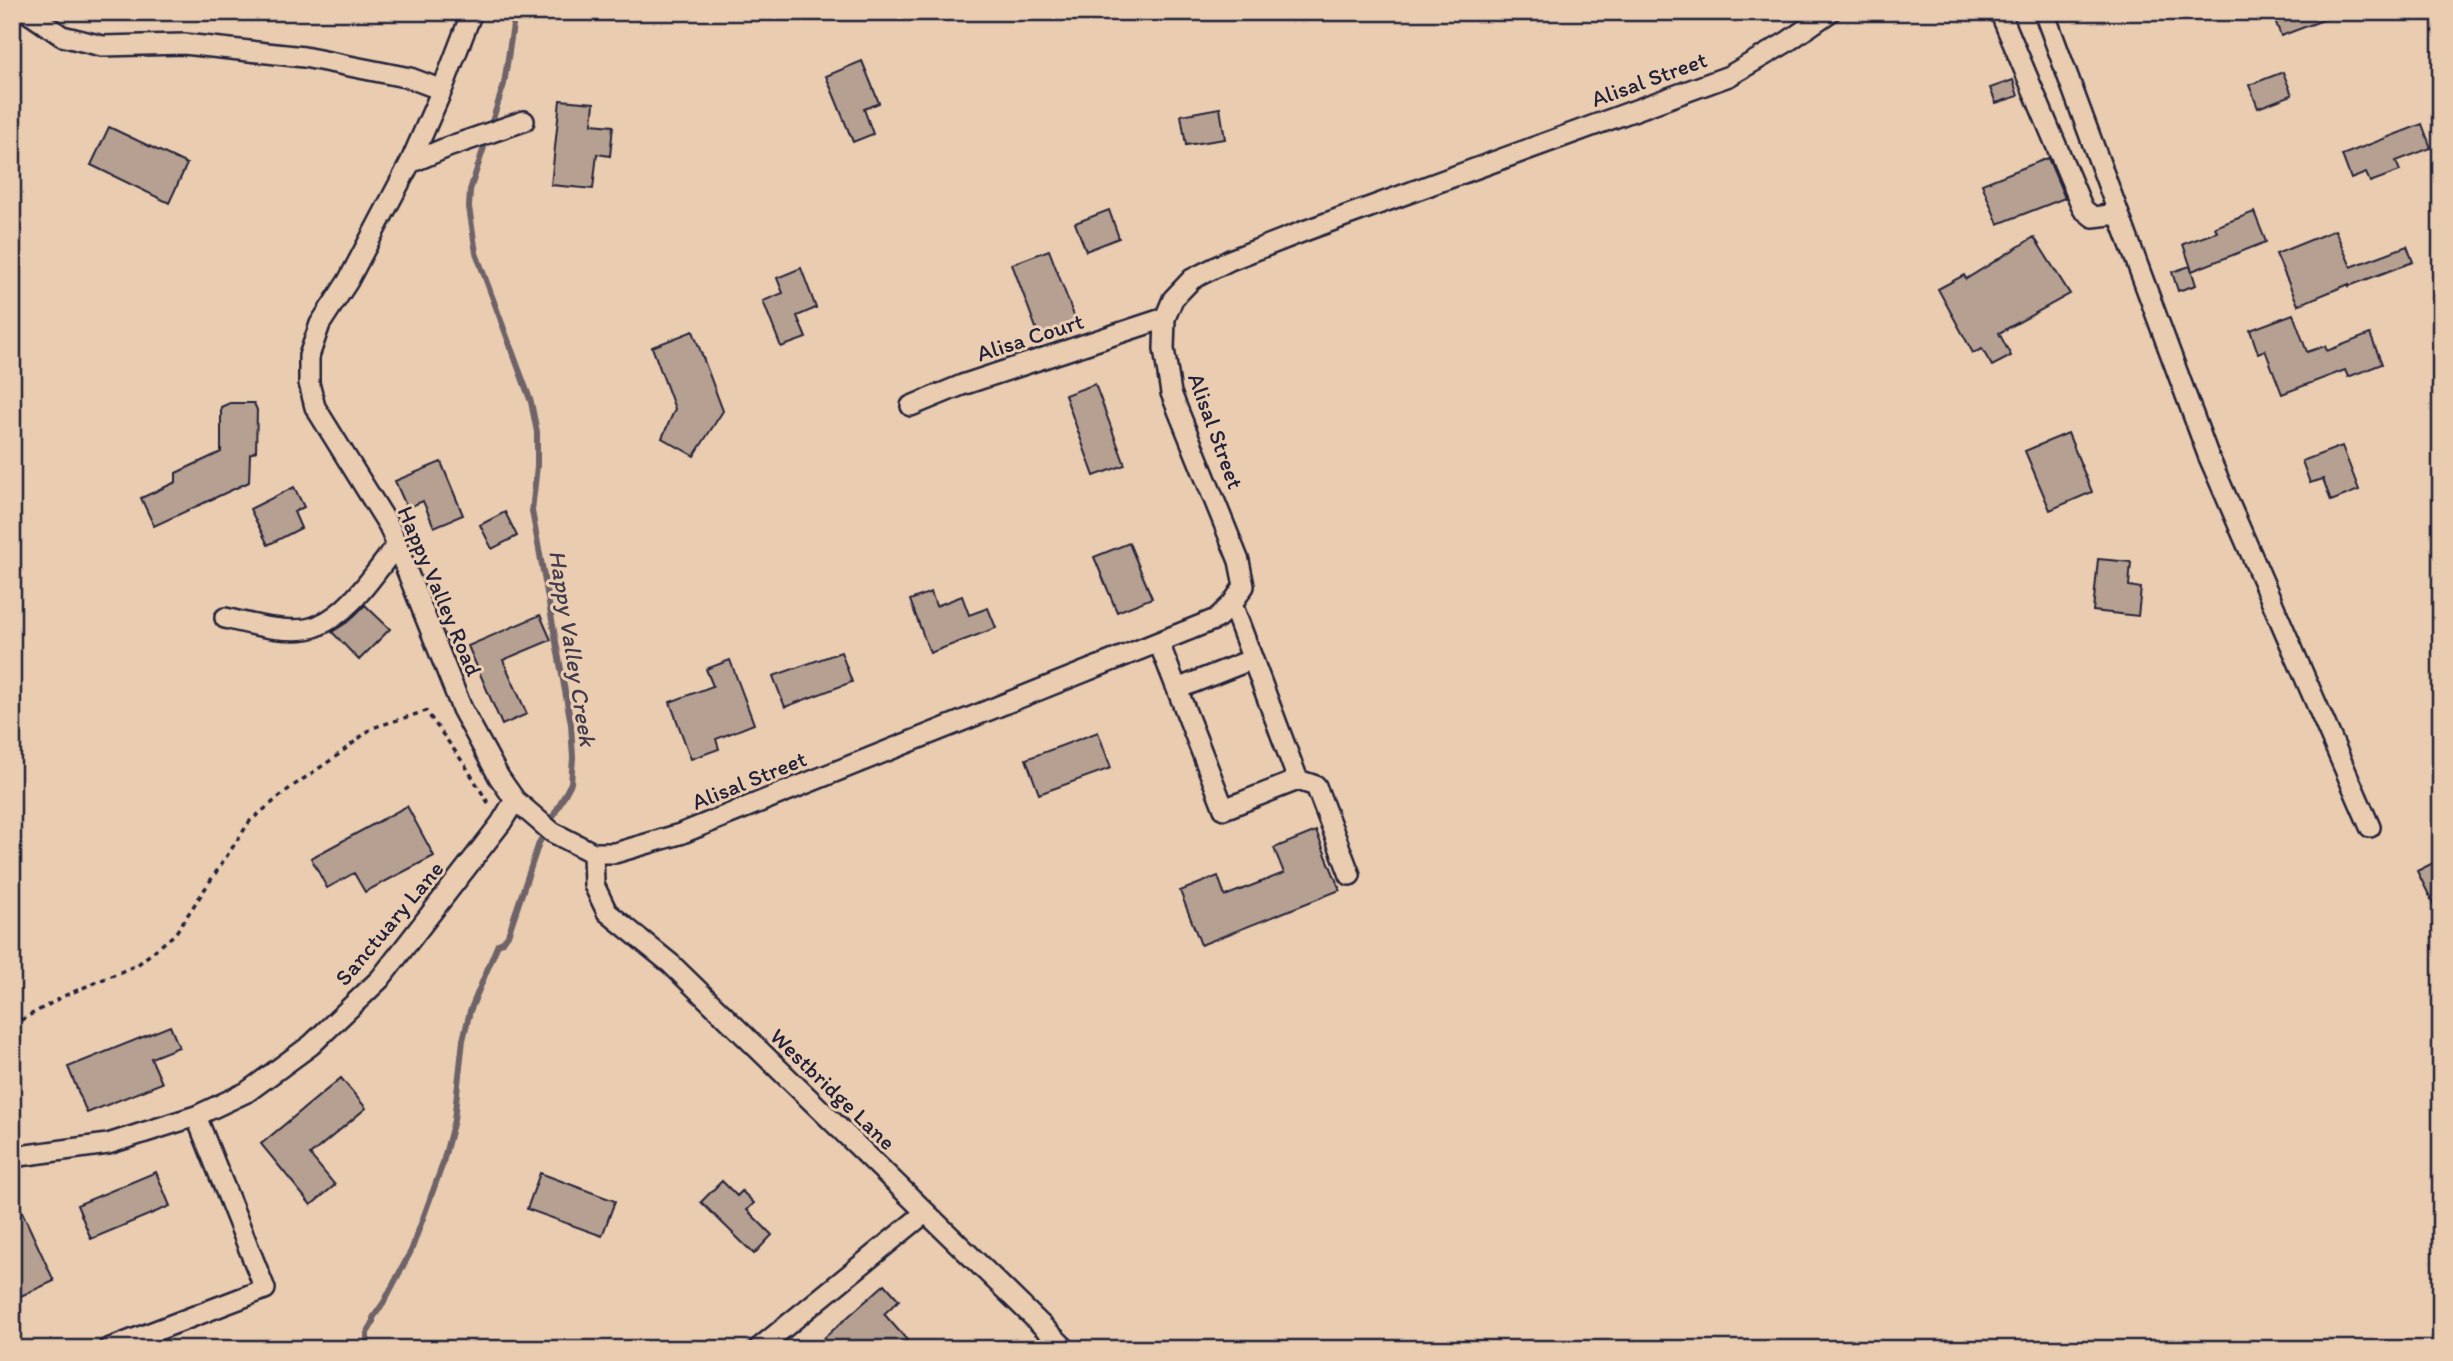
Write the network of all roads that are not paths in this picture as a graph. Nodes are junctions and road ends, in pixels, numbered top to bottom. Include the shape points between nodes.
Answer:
1 (27, 12) edge
2 (472, 12) edge
3 (1830, 12) edge
4 (2000, 12) edge
5 (2044, 12) edge
6 (442, 90) junction
7 (524, 121) dead end
8 (410, 163) junction
9 (2118, 214) junction
10 (1166, 318) junction
11 (911, 406) dead end
12 (397, 545) junction
13 (1232, 604) junction
14 (225, 618) dead end
15 (1159, 643) junction
16 (1252, 659) junction
17 (1177, 689) junction
18 (1298, 780) junction
19 (515, 800) junction
20 (2370, 827) dead end
21 (593, 853) junction
22 (1350, 875) dead end
23 (196, 1116) junction
24 (12, 1157) edge
25 (925, 1213) junction
26 (108, 1349) edge
27 (758, 1349) edge
28 (1066, 1349) edge

1 - 6 street via 62,36 102,47 184,44 304,57 410,78
2 - 6 street, Happy Valley Road
3 - 10 street, Alisal Street via 1729,76 1230,260 1192,279 1173,299
4 - 9 street via 2083,209 2093,216
5 - 9 street
6 - 8 street, Happy Valley Road
7 - 8 street
8 - 12 street, Happy Valley Road via 320,324 309,356 309,383 316,407
9 - 20 street via 2208,455
10 - 11 street, Alisa Court
10 - 13 street, Alisal Street via 1164,349 1171,393 1239,561 1244,586
12 - 14 street via 351,602 316,627 277,629
12 - 19 street, Happy Valley Road via 462,709
13 - 15 street, Alisal Street via 1216,620
13 - 16 street
15 - 17 street
15 - 21 street, Alisal Street via 680,834 615,853
16 - 17 street
16 - 18 street
17 - 18 street via 1224,809
18 - 22 street via 1316,786
19 - 21 street, Happy Valley Road via 545,825
19 - 23 street, Sanctuary Lane via 380,979 311,1045 247,1092
21 - 25 street, Westbridge Lane via 594,886 607,912 671,964
23 - 24 street, Sanctuary Lane via 108,1144
23 - 26 street via 265,1289
25 - 27 street
25 - 28 street, Westbridge Lane

